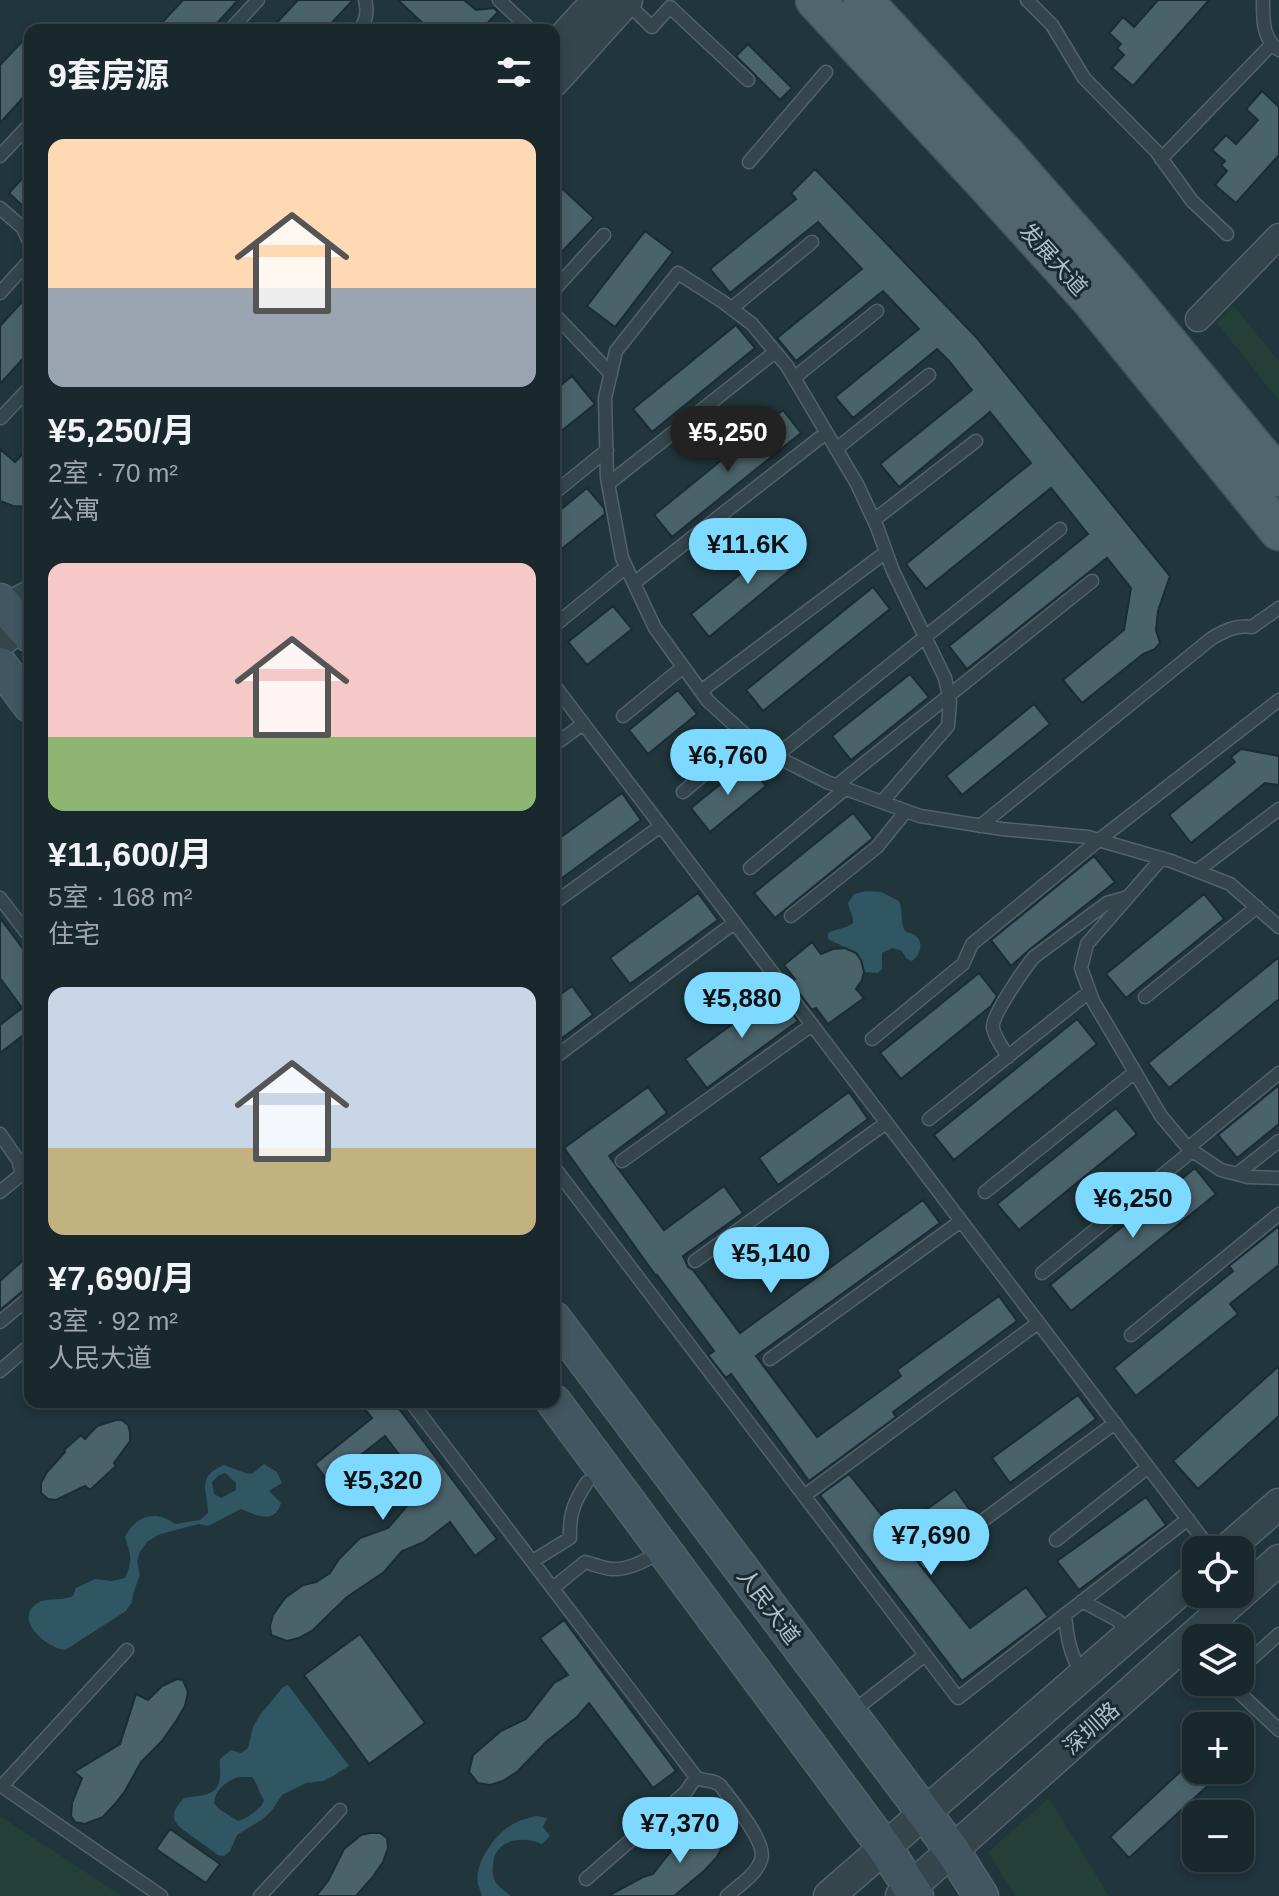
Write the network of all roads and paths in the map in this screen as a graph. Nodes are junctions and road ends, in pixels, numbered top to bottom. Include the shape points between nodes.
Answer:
1 (258, 0) edge
2 (365, 0) edge
3 (499, 0) edge
4 (815, 0) edge
5 (863, 0) edge
6 (1027, 0) edge
7 (1263, 0) edge
8 (617, 1) edge
9 (236, 24) edge
10 (362, 24) edge
11 (525, 24) edge
12 (560, 44) edge
13 (1275, 47) edge
14 (826, 72) dead end
15 (560, 73) edge
16 (748, 80) dead end
17 (24, 130) edge
18 (0, 156) edge
19 (1161, 159) junction
20 (749, 162) dead end
21 (0, 208) edge
22 (24, 230) edge
23 (1227, 234) dead end
24 (604, 235) dead end
25 (1279, 236) edge
26 (812, 242) dead end
27 (24, 267) edge
28 (560, 283) edge
29 (0, 293) edge
30 (732, 308) junction
31 (877, 311) dead end
32 (1198, 319) dead end
33 (560, 320) edge
34 (775, 352) junction
35 (611, 374) junction
36 (929, 375) dead end
37 (794, 378) junction
38 (24, 393) edge
39 (1, 418) edge
40 (826, 433) junction
41 (976, 441) dead end
42 (836, 449) junction
43 (607, 450) junction
44 (1279, 477) edge
45 (608, 484) junction
46 (560, 488) edge
47 (874, 520) junction
48 (1060, 529) dead end
49 (1279, 531) edge
50 (886, 552) junction
51 (626, 567) junction
52 (1092, 581) dead end
53 (634, 583) junction
54 (1279, 608) edge
55 (560, 621) edge
56 (925, 638) junction
57 (0, 665) edge
58 (683, 667) junction
59 (701, 691) junction
60 (560, 693) edge
61 (949, 695) junction
62 (24, 697) edge
63 (1279, 700) edge
64 (623, 716) dead end
65 (583, 724) junction
66 (748, 737) junction
67 (560, 741) edge
68 (776, 756) junction
69 (840, 787) junction
70 (683, 792) dead end
71 (882, 802) junction
72 (1279, 809) edge
73 (906, 811) junction
74 (661, 826) junction
75 (980, 826) junction
76 (1099, 840) junction
77 (1162, 858) junction
78 (750, 868) dead end
79 (1197, 871) junction
80 (1129, 897) junction
81 (0, 898) edge
82 (560, 899) edge
83 (1257, 907) junction
84 (791, 916) dead end
85 (734, 923) junction
86 (1279, 927) edge
87 (24, 929) edge
88 (1089, 992) junction
89 (1145, 997) dead end
90 (812, 1025) junction
91 (872, 1039) dead end
92 (560, 1054) edge
93 (1008, 1057) junction
94 (1135, 1072) junction
95 (1279, 1073) edge
96 (929, 1119) dead end
97 (886, 1123) junction
98 (0, 1134) edge
99 (1279, 1141) edge
100 (1190, 1149) junction
101 (24, 1156) edge
102 (18, 1160) junction
103 (622, 1161) dead end
104 (24, 1171) edge
105 (1237, 1174) junction
106 (560, 1175) edge
107 (24, 1176) edge
108 (1279, 1178) edge
109 (0, 1192) edge
110 (985, 1192) dead end
111 (1279, 1214) edge
112 (961, 1221) junction
113 (695, 1261) dead end
114 (1042, 1273) dead end
115 (24, 1302) edge
116 (0, 1322) edge
117 (1038, 1323) junction
118 (1131, 1335) dead end
119 (24, 1350) edge
120 (565, 1356) edge
121 (770, 1359) dead end
122 (0, 1371) edge
123 (416, 1408) edge
124 (558, 1408) edge
125 (1115, 1423) junction
126 (1148, 1467) junction
127 (587, 1482) dead end
128 (804, 1496) junction
129 (1279, 1504) edge
130 (1188, 1519) junction
131 (1201, 1536) edge
132 (1242, 1536) edge
133 (1056, 1540) dead end
134 (655, 1554) junction
135 (1279, 1560) edge
136 (533, 1561) junction
137 (928, 1561) dead end
138 (553, 1588) junction
139 (1182, 1589) edge
140 (1082, 1601) junction
141 (1065, 1614) junction
142 (1214, 1624) edge
143 (1131, 1633) junction
144 (1279, 1634) edge
145 (127, 1650) dead end
146 (925, 1655) junction
147 (1182, 1655) edge
148 (1254, 1656) edge
149 (1083, 1675) junction
150 (1243, 1696) edge
151 (850, 1714) junction
152 (1279, 1730) edge
153 (804, 1740) junction
154 (696, 1777) junction
155 (1, 1786) edge
156 (340, 1810) dead end
157 (925, 1814) junction
158 (885, 1848) junction
159 (952, 1850) junction
160 (586, 1879) dead end
161 (909, 1893) edge
162 (161, 1896) edge
163 (260, 1896) edge
164 (727, 1896) edge
165 (829, 1896) edge
166 (981, 1896) edge

1 - 9 lane
2 - 10 lane
3 - 11 lane
4 - 49 main road, 发展大道 via 1091,300
5 - 44 main road, 发展大道 via 1122,287
6 - 19 lane via 1052,25 1084,78
7 - 13 lane via 1266,33
8 - 12 street
8 - 15 street
8 - 16 lane via 652,27 670,7
13 - 19 lane
14 - 20 lane
17 - 18 lane
19 - 23 lane via 1192,201
21 - 22 lane
24 - 28 lane
25 - 32 street
26 - 30 lane
27 - 29 lane
30 - 34 lane
30 - 35 lane via 678,273 616,351
31 - 37 lane
33 - 35 lane
34 - 37 lane
34 - 45 lane
35 - 43 lane via 605,398
36 - 42 lane
37 - 40 lane
38 - 39 lane
40 - 42 lane
40 - 53 lane
41 - 47 lane
42 - 47 lane
43 - 45 lane
43 - 46 lane
45 - 51 lane
47 - 50 lane
48 - 56 lane
50 - 56 lane
50 - 59 lane
51 - 53 lane
51 - 55 lane
52 - 61 lane
53 - 58 lane via 655,628
54 - 75 lane via 1252,627 1240,625 1212,638
56 - 61 lane
56 - 68 lane
57 - 62 main road
58 - 59 lane
58 - 64 lane
59 - 66 lane
60 - 65 lane
61 - 69 lane
61 - 71 lane via 948,726
63 - 76 lane
65 - 67 lane
65 - 74 lane
66 - 68 lane
66 - 70 lane
68 - 69 lane
69 - 71 lane
69 - 78 lane
71 - 73 lane
72 - 79 lane
73 - 75 lane
73 - 84 lane via 877,847
74 - 82 lane
74 - 85 lane
75 - 76 lane
76 - 77 lane
76 - 91 lane via 972,944 963,964
77 - 79 lane
77 - 80 lane
79 - 83 lane via 1230,884
80 - 88 lane via 1087,944 1081,968
80 - 93 lane via 1107,903 1025,968 994,1020 993,1030
81 - 87 lane
83 - 86 lane
83 - 89 lane
85 - 90 lane
85 - 92 lane
88 - 93 lane
88 - 94 lane
90 - 97 lane
90 - 103 lane
93 - 96 lane
94 - 100 lane via 1161,1116
94 - 110 lane
95 - 100 lane
97 - 112 lane
97 - 113 lane
98 - 102 lane
99 - 105 lane
100 - 105 lane
100 - 114 lane
101 - 102 lane
102 - 104 lane
105 - 108 lane
106 - 128 lane
107 - 109 lane
111 - 118 lane
112 - 117 lane
112 - 121 lane
115 - 116 lane
117 - 125 lane
117 - 128 lane
119 - 122 lane
120 - 151 main road, 人民大道
123 - 136 lane
124 - 134 main road
125 - 126 lane
125 - 137 lane
126 - 130 lane
126 - 133 lane
127 - 136 lane via 572,1510 570,1538
128 - 146 lane
129 - 132 street
130 - 131 lane
130 - 140 lane
134 - 138 lane via 627,1568 585,1562
134 - 153 main road
135 - 142 street, 深圳路
136 - 138 lane
138 - 154 lane
139 - 143 street, 深圳路
140 - 141 lane
140 - 143 lane
141 - 146 lane via 958,1698
141 - 149 lane via 1073,1660
143 - 149 street, 深圳路
144 - 148 lane
145 - 155 lane
146 - 151 lane
147 - 159 street, 深圳路
149 - 157 street, 深圳路
150 - 152 lane
151 - 153 main road via 849,1732 841,1743
151 - 157 main road, 人民大道
153 - 158 main road
154 - 160 lane via 686,1792
154 - 164 lane via 720,1785 763,1853 753,1872
155 - 162 lane
156 - 163 lane
157 - 158 street, 深圳路
157 - 159 main road, 人民大道
158 - 161 main road
158 - 165 street, 深圳路
159 - 161 street, 深圳路
159 - 166 main road, 人民大道

